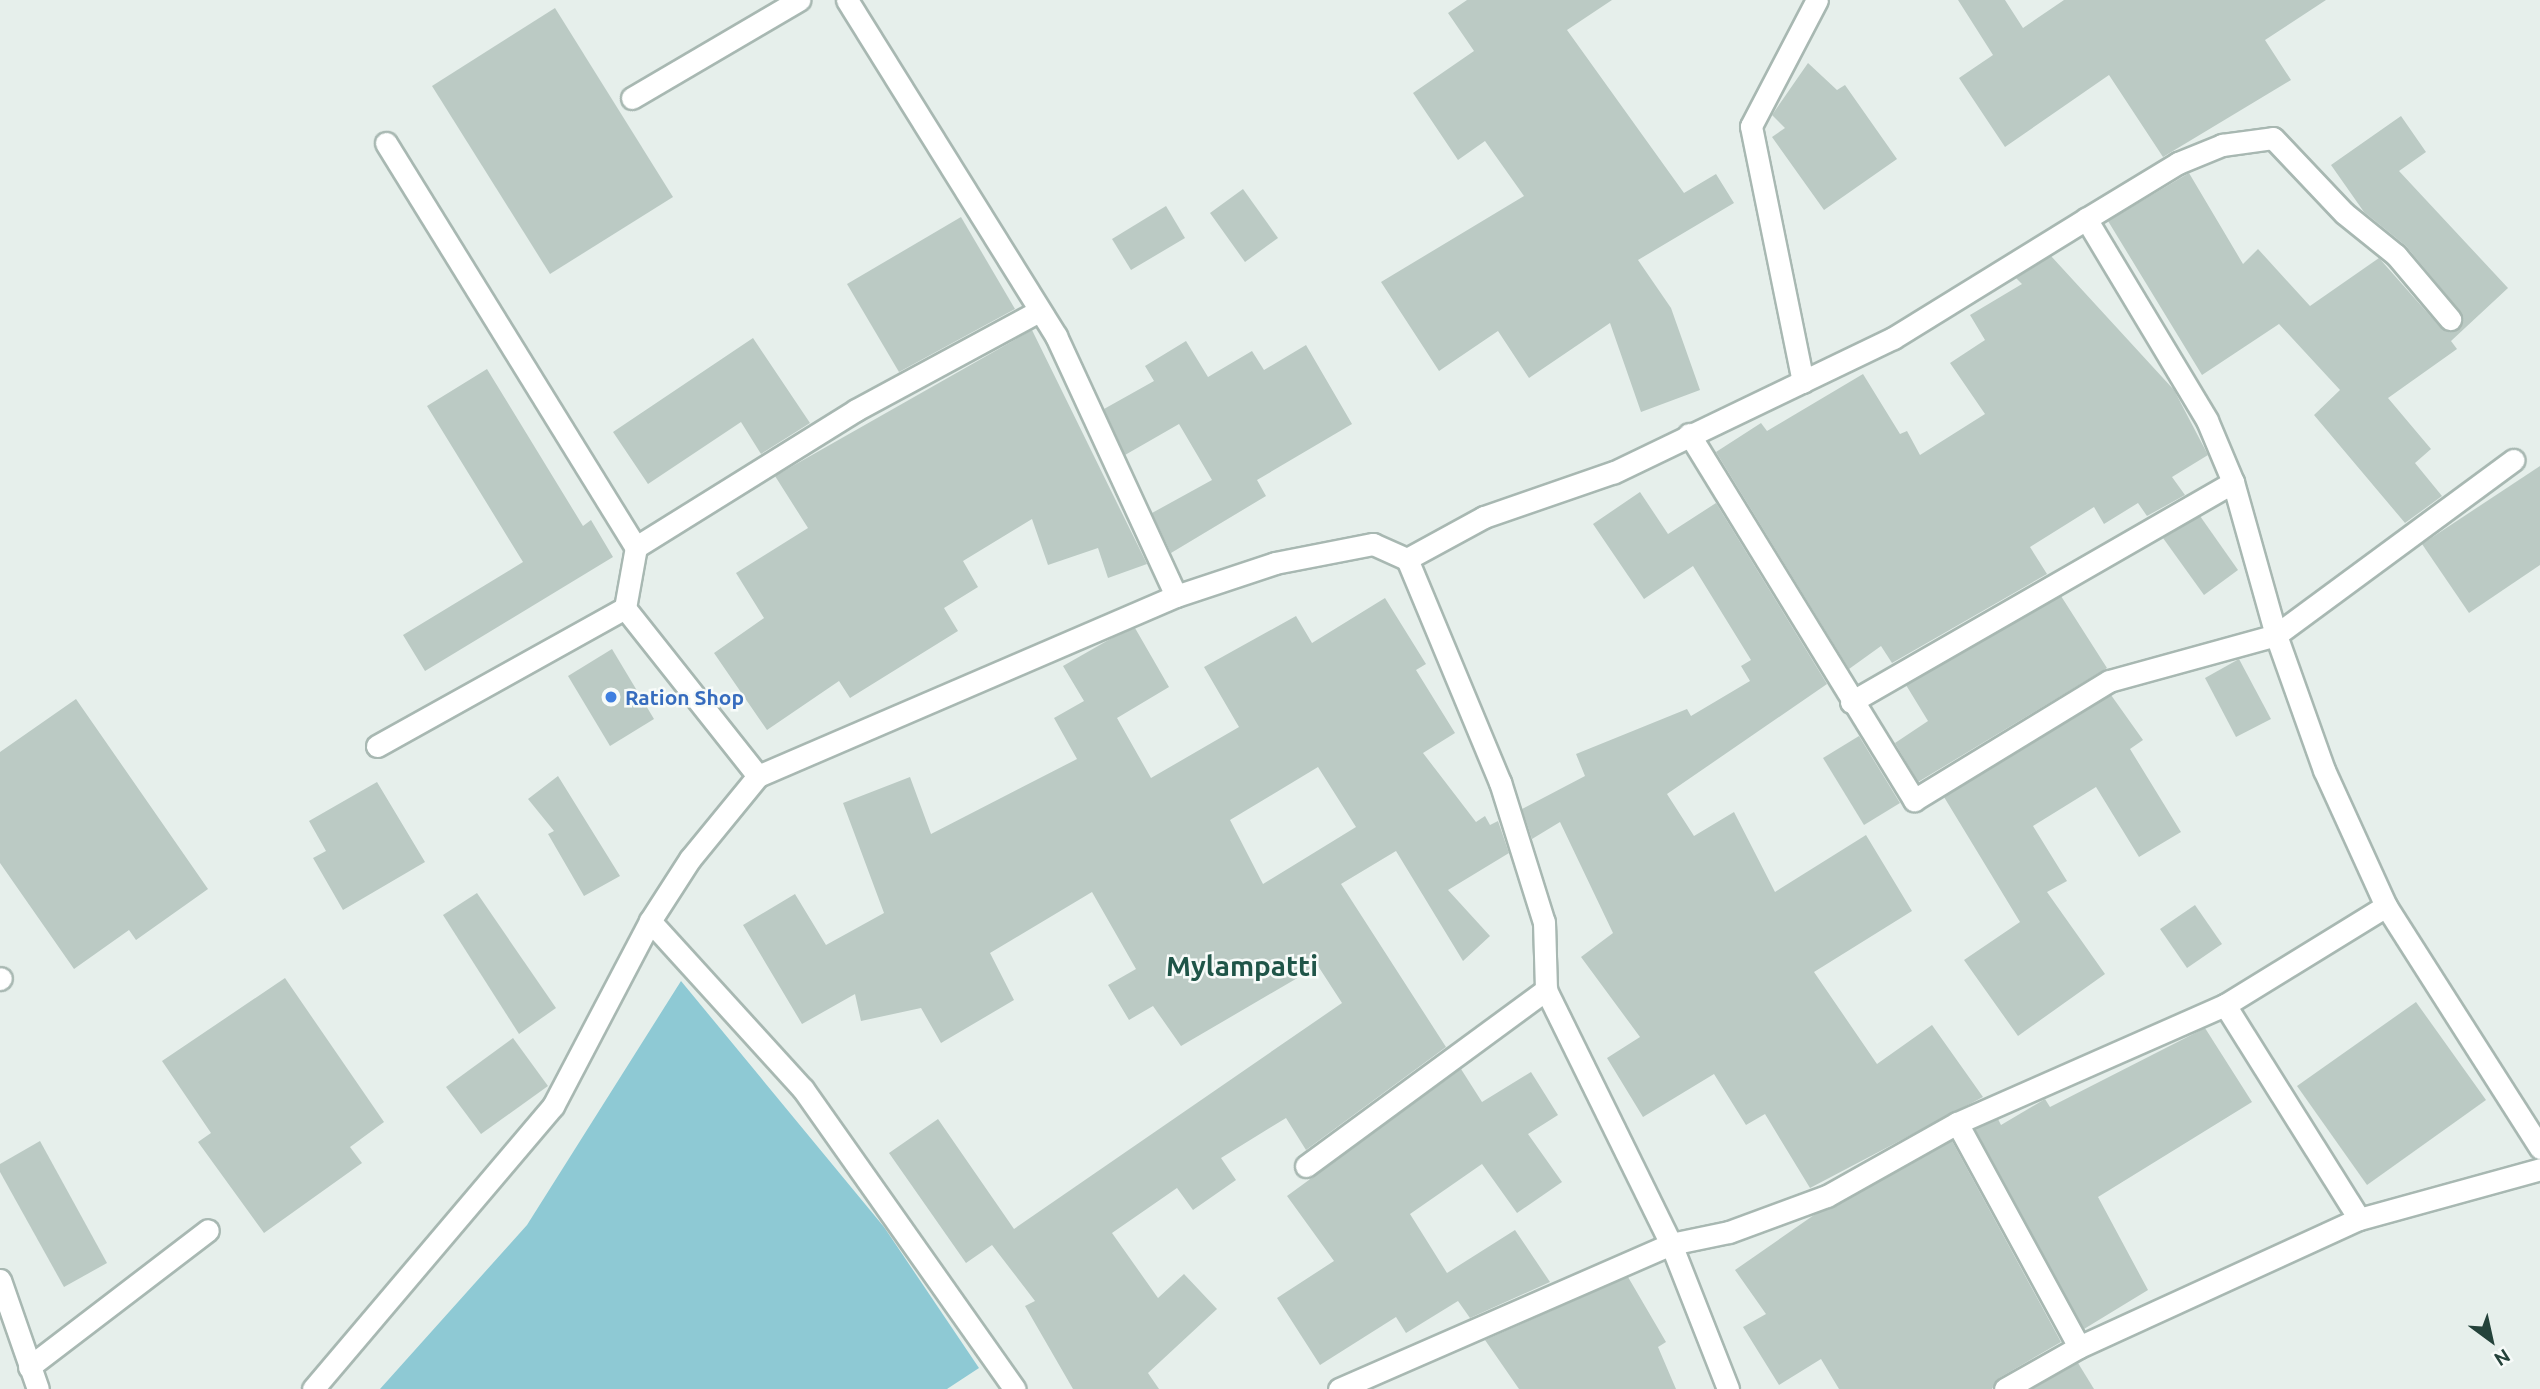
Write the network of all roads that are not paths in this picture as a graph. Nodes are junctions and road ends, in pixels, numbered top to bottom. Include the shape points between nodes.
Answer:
1 (799, 0) edge
2 (847, 0) edge
3 (1817, 0) edge
4 (632, 98) dead end
5 (386, 143) dead end
6 (2086, 219) junction
7 (1039, 311) junction
8 (2450, 319) dead end
9 (1803, 382) junction
10 (1689, 434) junction
11 (2513, 460) dead end
12 (2234, 482) junction
13 (636, 547) junction
14 (1407, 559) junction
15 (1176, 596) junction
16 (625, 608) junction
17 (2276, 635) junction
18 (1851, 702) junction
19 (377, 746) dead end
20 (758, 776) junction
21 (2386, 906) junction
22 (650, 921) junction
23 (1546, 990) junction
24 (2225, 1005) junction
25 (1957, 1123) junction
26 (2540, 1148) edge
27 (1306, 1166) dead end
28 (2540, 1169) edge
29 (2359, 1219) junction
30 (208, 1230) dead end
31 (1671, 1244) junction
32 (0, 1280) edge
33 (2079, 1347) junction
34 (29, 1367) junction
35 (38, 1389) edge
36 (313, 1389) edge
37 (1014, 1389) edge
38 (1339, 1389) edge
39 (1728, 1389) edge
40 (2005, 1389) edge

1 - 4 street
2 - 7 street
3 - 9 street via 1751,125
5 - 13 street
6 - 8 street via 2178,163 2222,145 2273,138 2344,213 2396,255
6 - 9 street via 1893,338
6 - 12 street via 2164,340
7 - 13 street via 856,410
7 - 15 street
9 - 10 street
10 - 14 street via 1614,472 1484,517
10 - 18 street
11 - 17 street
12 - 17 street
12 - 18 street
13 - 16 street
14 - 15 street via 1373,544 1275,563
14 - 23 street via 1500,782 1544,922
15 - 20 street
16 - 19 street
16 - 20 street
17 - 18 street via 2109,681 1914,800
17 - 21 street via 2324,770
20 - 22 street via 690,859
21 - 24 street
21 - 26 street
22 - 36 street via 553,1106
22 - 37 street via 803,1089
23 - 27 street
23 - 31 street
24 - 25 street
24 - 29 street
25 - 31 street via 1827,1196 1729,1232
25 - 33 street
28 - 29 street
29 - 33 street
30 - 34 street
31 - 38 street
31 - 39 street
32 - 34 street
33 - 40 street
34 - 35 street

